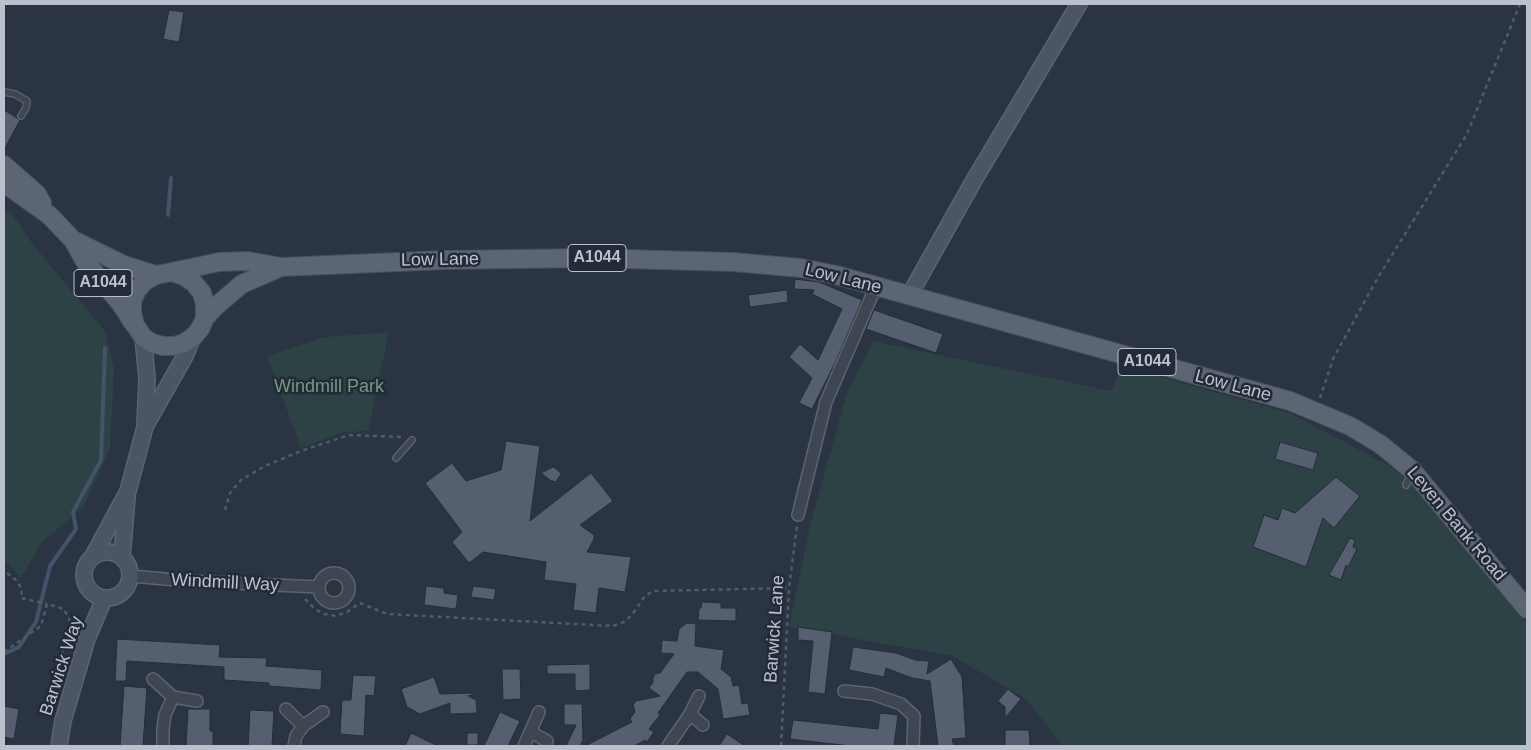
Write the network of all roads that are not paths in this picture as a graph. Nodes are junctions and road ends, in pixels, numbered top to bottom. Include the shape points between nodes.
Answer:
1 (1079, 4) edge
2 (4, 92) edge
3 (22, 116) dead end
4 (4, 165) edge
5 (4, 183) edge
6 (48, 215) junction
7 (73, 240) junction
8 (282, 268) junction
9 (164, 274) junction
10 (876, 286) junction
11 (909, 296) junction
12 (205, 318) junction
13 (139, 331) junction
14 (193, 337) junction
15 (145, 427) junction
16 (412, 440) road end
17 (1380, 444) joint
18 (396, 458) dead end
19 (128, 491) junction
20 (798, 515) road end
21 (93, 556) junction
22 (122, 557) junction
23 (131, 576) junction
24 (318, 587) dead end
25 (104, 599) junction
26 (1527, 609) edge
27 (153, 679) dead end
28 (844, 691) dead end
29 (699, 696) dead end
30 (173, 697) junction
31 (197, 701) dead end
32 (286, 710) dead end
33 (323, 712) dead end
34 (540, 712) dead end
35 (690, 714) junction
36 (703, 725) dead end
37 (303, 726) junction
38 (531, 732) junction
39 (547, 741) dead end
40 (59, 746) edge
41 (163, 746) edge
42 (294, 746) edge
43 (524, 746) edge
44 (668, 746) edge
45 (913, 746) edge

1 - 11 street
2 - 3 lane via 26,101
4 - 6 main road, Low Lane / A1044 via 38,194
5 - 6 main road, Low Lane / A1044
6 - 7 main road, Low Lane / A1044
7 - 9 main road, Low Lane / A1044 via 124,265
7 - 13 main road, Low Lane / A1044 via 84,260
8 - 9 main road, Low Lane / A1044 via 248,261 219,262
8 - 10 main road, Low Lane / A1044 via 445,260 588,258 734,262 801,268
8 - 12 main road, Low Lane / A1044 via 242,284
9 - 12 main road via 184,276 194,283 206,305
9 - 13 main road via 145,281 132,301 132,313
10 - 11 main road, Low Lane / A1044
10 - 20 street via 826,402
11 - 17 main road, Low Lane / A1044 via 1290,401 1350,426
12 - 14 main road
13 - 14 main road via 152,343 168,346 184,343
13 - 15 street via 147,378
14 - 15 street
15 - 19 street
16 - 18 lane
17 - 26 main road, Leven Bank Road / A1044
19 - 21 street
19 - 22 street
21 - 22 street via 113,552
21 - 25 street via 84,572 84,581 88,590
22 - 23 street
23 - 24 street, Windmill Way
23 - 25 street via 123,594
25 - 40 street, Barwick Way via 63,721
27 - 30 street
28 - 45 street via 872,694 901,704 914,716
29 - 35 street
30 - 31 street
30 - 41 street via 165,715
32 - 37 street
33 - 37 street
34 - 38 street
35 - 36 street
35 - 44 street
37 - 42 street
38 - 39 street
38 - 43 street

